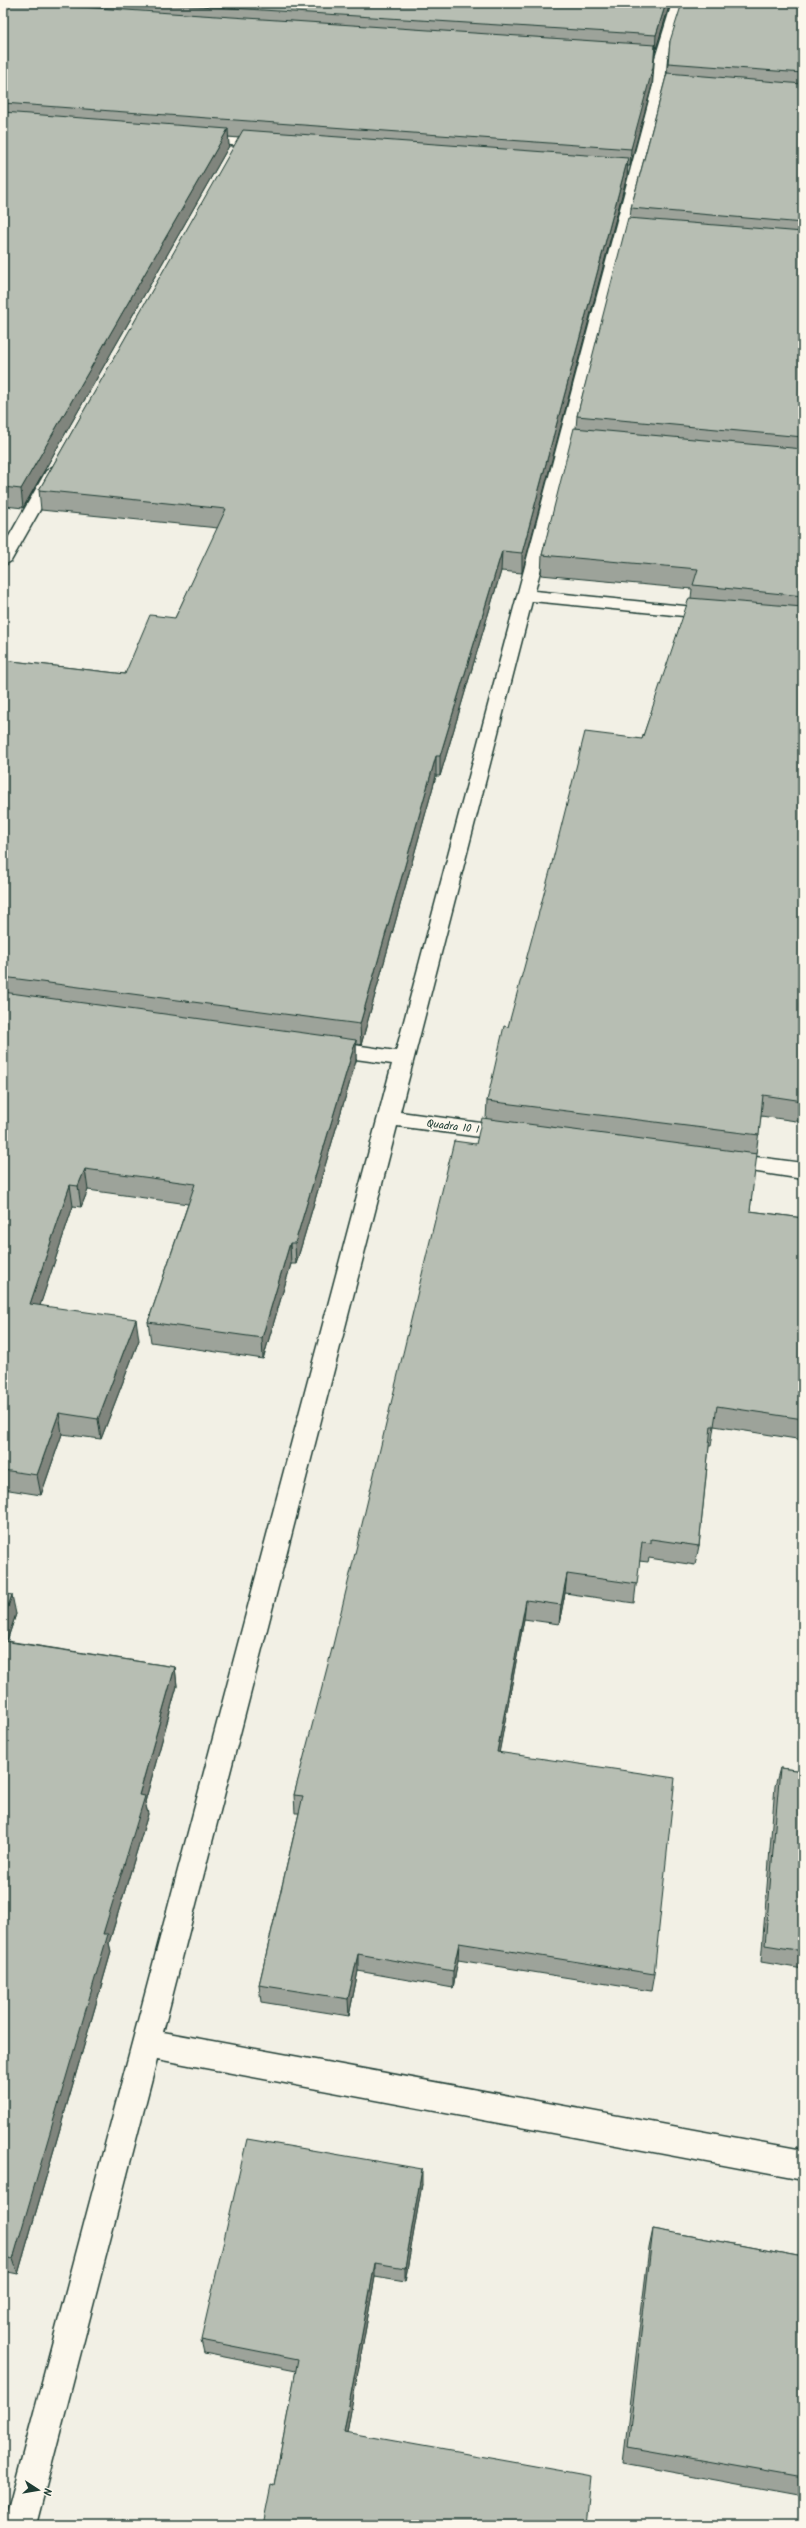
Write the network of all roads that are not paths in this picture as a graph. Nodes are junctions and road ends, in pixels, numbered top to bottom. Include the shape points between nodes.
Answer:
1 (678, 3) edge
2 (184, 138) edge
3 (239, 142) junction
4 (278, 145) edge
5 (231, 156) edge
6 (61, 458) edge
7 (3, 562) edge
8 (526, 595) junction
9 (732, 616) edge
10 (309, 1046) edge
11 (404, 1059) junction
12 (389, 1118) junction
13 (529, 1136) edge
14 (709, 1159) edge
15 (803, 1171) edge
16 (146, 2043) junction
17 (803, 2165) edge
18 (20, 2525) edge

1 - 8 street via 657,57 667,86 629,172 629,232 574,441
2 - 3 street
3 - 4 street
3 - 5 street
6 - 7 street
8 - 9 street
8 - 11 street
10 - 11 street
11 - 12 street
12 - 13 street, Quadra 10 I
12 - 16 street
14 - 15 street
16 - 17 street
16 - 18 street

